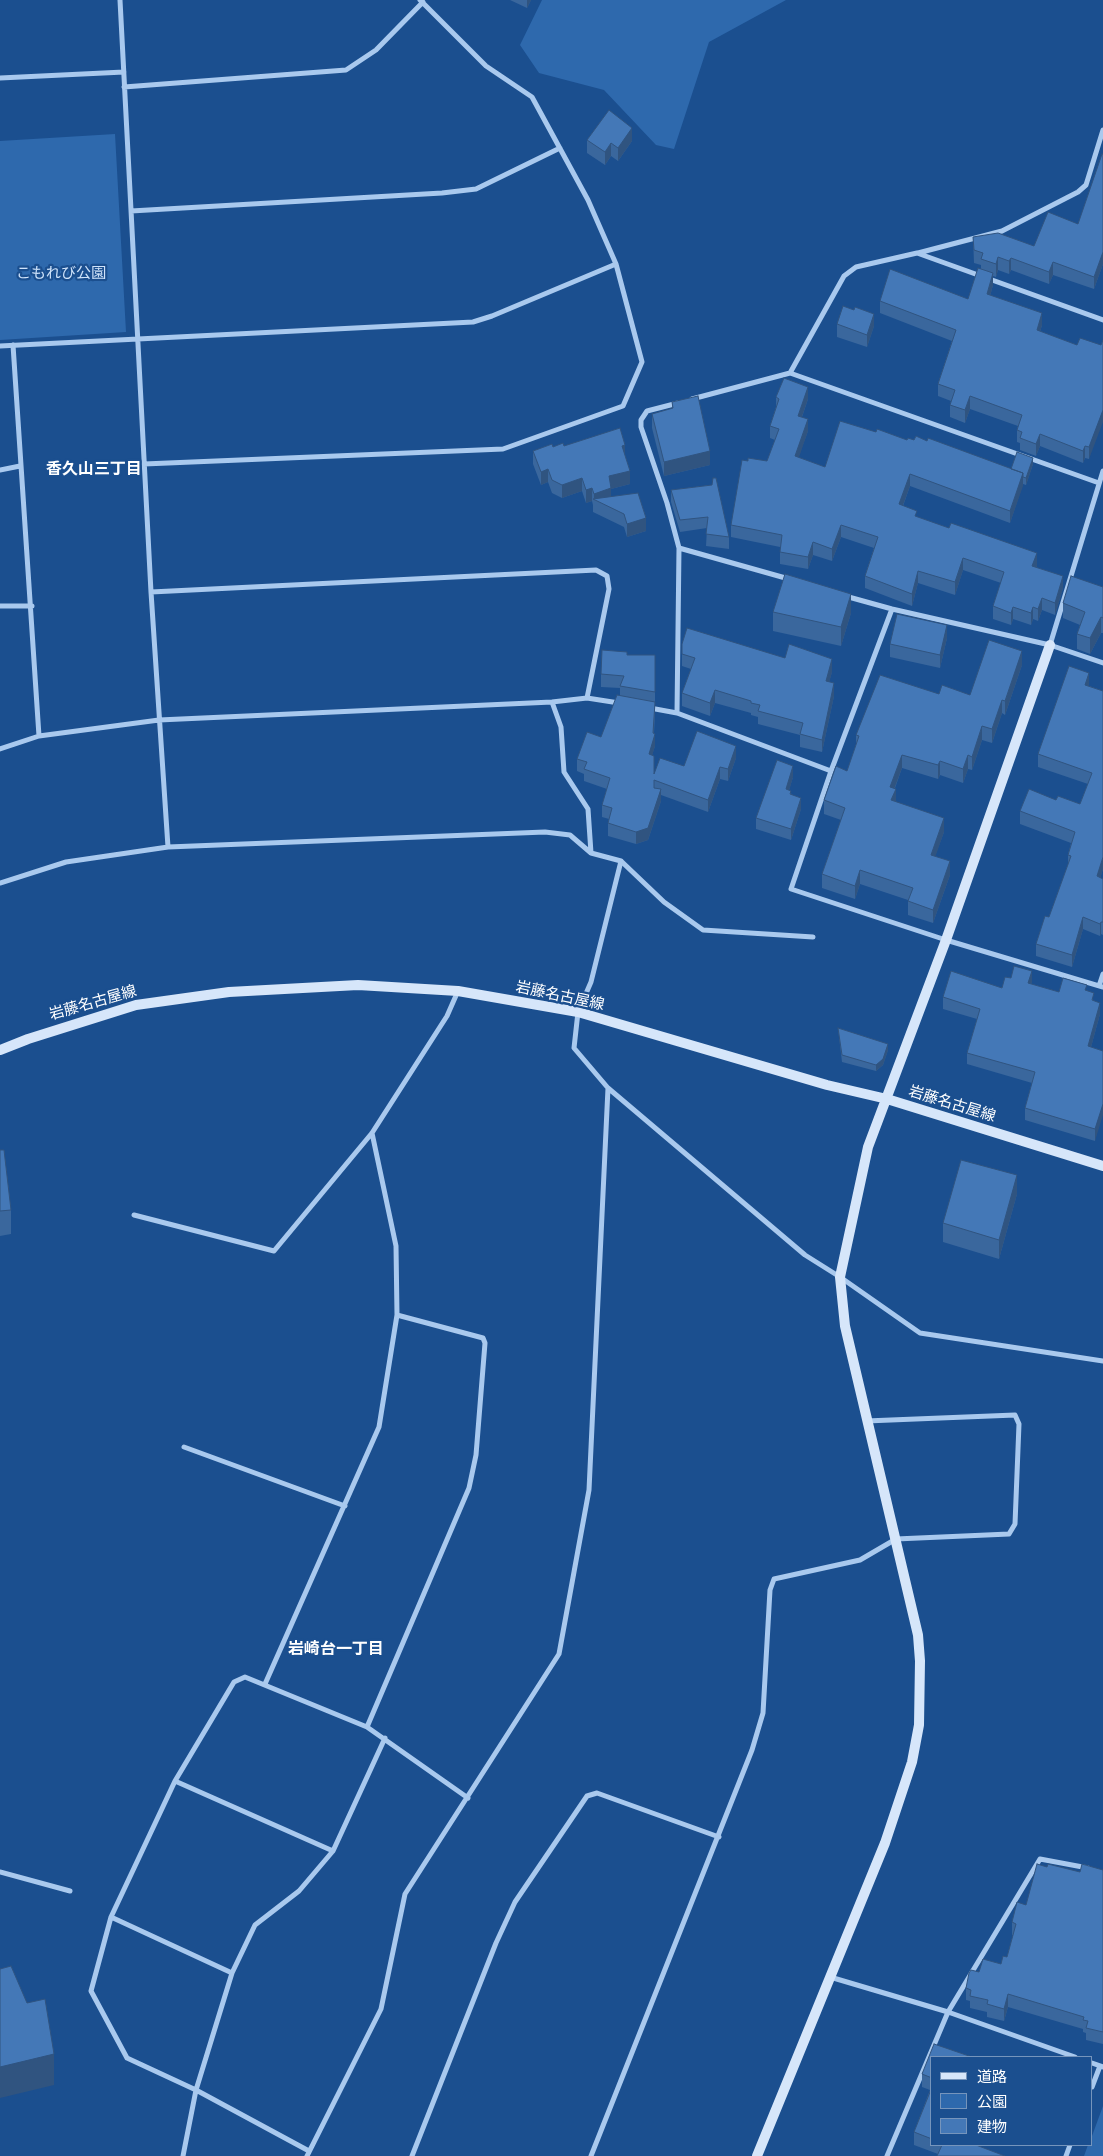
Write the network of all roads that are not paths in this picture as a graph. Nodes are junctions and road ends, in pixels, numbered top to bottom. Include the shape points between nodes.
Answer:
1 (120, 0) edge
2 (422, 1) edge
3 (124, 72) junction
4 (0, 78) edge
5 (124, 87) junction
6 (1103, 130) edge
7 (560, 148) junction
8 (131, 211) junction
9 (917, 253) junction
10 (616, 264) junction
11 (1103, 320) edge
12 (137, 339) junction
13 (13, 345) junction
14 (0, 346) edge
15 (790, 373) junction
16 (144, 464) junction
17 (20, 466) junction
18 (0, 470) edge
19 (1103, 472) edge
20 (1099, 483) junction
21 (679, 548) junction
22 (799, 582) edge
23 (151, 592) junction
24 (836, 593) edge
25 (0, 606) edge
26 (32, 606) junction
27 (892, 609) junction
28 (1050, 645) junction
29 (1103, 663) edge
30 (587, 698) junction
31 (552, 702) junction
32 (623, 704) edge
33 (641, 707) edge
34 (677, 713) junction
35 (159, 720) junction
36 (39, 736) junction
37 (0, 749) edge
38 (831, 770) junction
39 (168, 846) junction
40 (591, 853) junction
41 (621, 861) junction
42 (0, 884) edge
43 (812, 937) dead end
44 (946, 940) junction
45 (1103, 974) edge
46 (1101, 987) edge
47 (458, 992) junction
48 (578, 1012) junction
49 (0, 1050) edge
50 (608, 1088) junction
51 (887, 1099) junction
52 (372, 1134) junction
53 (1103, 1166) edge
54 (134, 1215) dead end
55 (840, 1277) junction
56 (397, 1315) junction
57 (1103, 1361) edge
58 (865, 1420) junction
59 (184, 1447) dead end
60 (345, 1506) junction
61 (896, 1539) junction
62 (265, 1684) junction
63 (367, 1727) junction
64 (385, 1738) junction
65 (175, 1781) junction
66 (468, 1798) junction
67 (719, 1837) junction
68 (333, 1851) junction
69 (1094, 1869) edge
70 (0, 1872) edge
71 (70, 1891) dead end
72 (111, 1917) junction
73 (232, 1973) junction
74 (829, 1977) junction
75 (948, 2012) junction
76 (1072, 2056) edge
77 (1101, 2066) edge
78 (1093, 2085) edge
79 (196, 2090) junction
80 (308, 2154) edge
81 (183, 2156) edge
82 (412, 2156) edge
83 (590, 2156) edge
84 (757, 2156) edge
85 (887, 2156) edge

1 - 3 street
2 - 5 street via 376,50 346,70
2 - 7 street via 486,66 532,97
3 - 4 street
3 - 5 street
5 - 8 street
6 - 9 street via 1086,185 1078,192 1002,231
7 - 8 street via 476,189
7 - 10 street via 588,200
8 - 12 street
9 - 11 street
9 - 15 street via 856,267 844,276
10 - 12 street via 473,322
10 - 16 street via 642,362 623,406 502,449
12 - 13 street
12 - 16 street
13 - 14 street
13 - 17 street
15 - 20 street
15 - 21 street via 647,411 641,420
16 - 23 street
17 - 18 street
17 - 26 street
19 - 20 street
20 - 28 street
21 - 22 street
21 - 34 street
23 - 30 street via 596,570 607,576 609,589
23 - 35 street
24 - 27 street
25 - 26 street
26 - 36 street
27 - 28 street
27 - 38 street
28 - 29 street
28 - 44 street
30 - 31 street
30 - 32 street
31 - 35 street
31 - 40 street via 561,727 564,772 588,809
33 - 34 street
34 - 38 street
35 - 36 street
35 - 39 street
36 - 37 street
38 - 44 street via 791,889
39 - 40 street via 545,832 570,835
39 - 42 street via 80,859
40 - 41 street
41 - 43 street via 664,902 703,930
41 - 48 street via 591,982
44 - 46 street
44 - 51 street
45 - 46 street
47 - 48 street, 岩藤名古屋線
47 - 49 street, 岩藤名古屋線 via 358,985 229,992 136,1005
47 - 52 street via 447,1016
48 - 50 street via 574,1048
48 - 51 street, 岩藤名古屋線 via 827,1085
50 - 55 street via 805,1255
50 - 66 street via 589,1490 559,1654
51 - 53 street, 岩藤名古屋線
51 - 55 street via 868,1146
52 - 54 street via 274,1251
52 - 56 street via 396,1246
55 - 57 street via 920,1334
55 - 58 street via 845,1326
56 - 60 street via 379,1427
56 - 63 street via 483,1338 486,1343 470,1488
58 - 61 street
58 - 61 street via 1015,1415 1019,1424 1015,1524 1010,1534
59 - 60 street
60 - 62 street
61 - 67 street via 860,1560 774,1580 770,1590 763,1713
61 - 74 street via 918,1636 919,1725 912,1762 885,1843
62 - 63 street
62 - 65 street via 245,1677 234,1682
63 - 64 street
64 - 66 street
64 - 68 street
65 - 68 street
65 - 72 street
66 - 80 street via 405,1894 381,2009
67 - 82 street via 597,1793 587,1796 515,1902
67 - 83 street
68 - 73 street via 300,1891 255,1925
69 - 75 street via 1040,1858
70 - 71 street
72 - 73 street
72 - 79 street via 91,1991 127,2058
73 - 79 street
74 - 75 street
74 - 84 street
75 - 76 street
75 - 85 street
77 - 78 street
79 - 80 street
79 - 81 street

